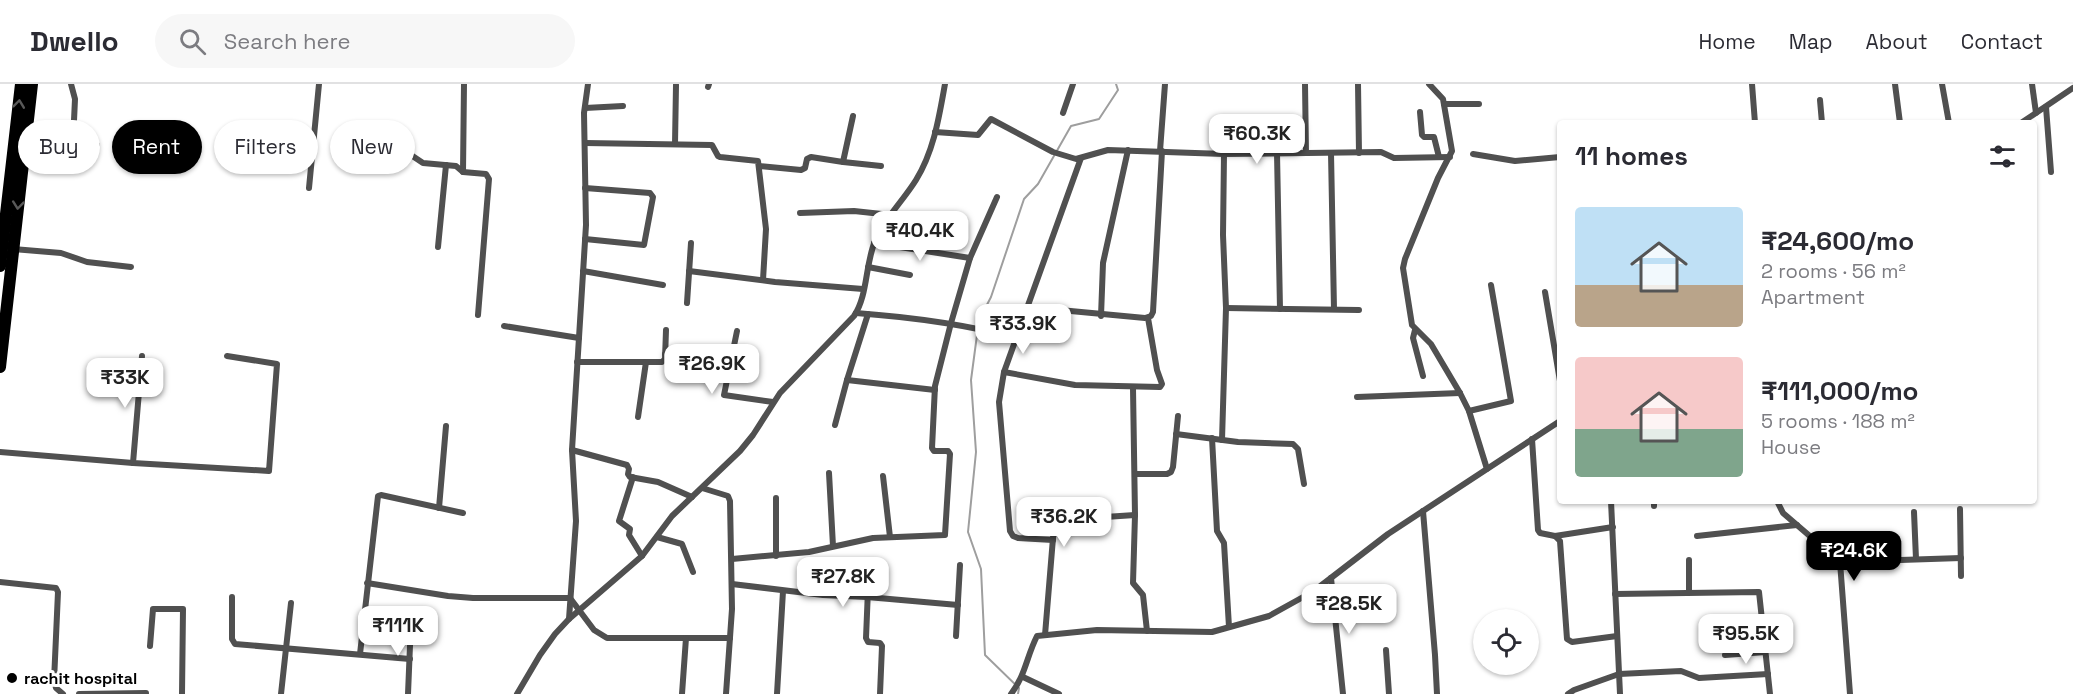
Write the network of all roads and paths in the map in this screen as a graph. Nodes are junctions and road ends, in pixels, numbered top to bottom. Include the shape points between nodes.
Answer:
1 (21, 84) edge
2 (32, 84) edge
3 (71, 84) edge
4 (319, 84) edge
5 (464, 84) edge
6 (588, 84) edge
7 (945, 84) edge
8 (1073, 84) edge
9 (1165, 84) edge
10 (1305, 84) edge
11 (1358, 84) edge
12 (1429, 84) edge
13 (1752, 84) edge
14 (1895, 84) edge
15 (1942, 84) edge
16 (2032, 84) edge
17 (676, 85) edge
18 (2073, 88) edge
19 (1820, 100) dead end
20 (1444, 104) junction
21 (1479, 104) dead end
22 (623, 106) dead end
23 (2046, 107) junction
24 (585, 108) junction
25 (1420, 112) dead end
26 (1063, 113) dead end
27 (2036, 113) junction
28 (853, 116) dead end
29 (28, 120) edge
30 (74, 120) edge
31 (1755, 120) edge
32 (1822, 120) edge
33 (1900, 120) edge
34 (1948, 120) edge
35 (2026, 120) edge
36 (935, 132) junction
37 (585, 143) junction
38 (675, 144) junction
39 (1128, 150) junction
40 (1161, 151) junction
41 (1277, 153) junction
42 (1306, 153) junction
43 (1331, 153) junction
44 (1359, 153) junction
45 (1224, 154) junction
46 (1473, 154) dead end
47 (1439, 157) junction
48 (1450, 157) junction
49 (1557, 157) edge
50 (415, 158) edge
51 (1081, 158) junction
52 (843, 162) junction
53 (446, 165) junction
54 (759, 166) junction
55 (881, 166) dead end
56 (463, 172) junction
57 (2051, 172) dead end
58 (19, 174) edge
59 (309, 188) dead end
60 (585, 188) junction
61 (997, 197) dead end
62 (800, 213) dead end
63 (891, 215) junction
64 (585, 239) junction
65 (691, 243) dead end
66 (874, 243) junction
67 (438, 247) dead end
68 (5, 250) edge
69 (970, 258) junction
70 (0, 266) edge
71 (130, 267) dead end
72 (868, 267) junction
73 (583, 271) junction
74 (689, 271) junction
75 (910, 275) dead end
76 (763, 280) junction
77 (663, 285) dead end
78 (1491, 285) dead end
79 (863, 289) junction
80 (1545, 292) dead end
81 (687, 303) dead end
82 (1028, 307) junction
83 (1226, 308) junction
84 (1280, 309) junction
85 (1334, 309) junction
86 (1359, 310) dead end
87 (856, 313) junction
88 (868, 314) junction
89 (478, 315) dead end
90 (1101, 315) junction
91 (1148, 318) junction
92 (951, 323) junction
93 (504, 326) dead end
94 (666, 330) dead end
95 (1415, 330) junction
96 (737, 331) dead end
97 (579, 338) junction
98 (1017, 338) junction
99 (665, 354) junction
100 (142, 356) dead end
101 (227, 356) dead end
102 (730, 360) junction
103 (577, 362) junction
104 (646, 362) junction
105 (1557, 363) edge
106 (0, 367) edge
107 (1004, 372) junction
108 (1423, 376) dead end
109 (847, 380) junction
110 (1133, 388) junction
111 (934, 390) junction
112 (1460, 393) junction
113 (1357, 397) dead end
114 (773, 402) junction
115 (1469, 411) junction
116 (1178, 416) dead end
117 (638, 417) dead end
118 (1557, 423) edge
119 (835, 425) dead end
120 (446, 426) dead end
121 (1176, 434) junction
122 (1212, 438) junction
123 (1532, 439) junction
124 (1222, 440) junction
125 (572, 450) junction
126 (0, 452) edge
127 (133, 463) junction
128 (1488, 469) junction
129 (829, 473) dead end
130 (1135, 474) junction
131 (883, 476) dead end
132 (633, 477) junction
133 (1304, 484) dead end
134 (702, 488) junction
135 (692, 498) junction
136 (776, 498) dead end
137 (1611, 504) edge
138 (1778, 504) edge
139 (440, 508) junction
140 (1960, 509) dead end
141 (1423, 511) junction
142 (1914, 512) dead end
143 (463, 513) dead end
144 (1136, 515) junction
145 (1797, 525) junction
146 (1613, 526) junction
147 (1555, 536) junction
148 (1697, 536) dead end
149 (657, 537) junction
150 (890, 537) junction
151 (1053, 540) junction
152 (833, 546) junction
153 (642, 556) junction
154 (776, 556) junction
155 (1961, 558) junction
156 (732, 559) junction
157 (1916, 559) junction
158 (1689, 560) dead end
159 (1840, 562) junction
160 (960, 565) dead end
161 (869, 566) dead end
162 (693, 572) dead end
163 (1961, 576) dead end
164 (1331, 578) junction
165 (0, 582) edge
166 (368, 583) junction
167 (732, 584) junction
168 (783, 591) junction
169 (1689, 592) junction
170 (1615, 594) junction
171 (232, 597) dead end
172 (867, 597) junction
173 (570, 598) junction
174 (291, 603) dead end
175 (958, 605) junction
176 (580, 610) junction
177 (569, 619) junction
178 (411, 621) dead end
179 (1229, 627) junction
180 (1147, 631) junction
181 (1045, 635) junction
182 (956, 636) dead end
183 (1617, 636) junction
184 (686, 638) junction
185 (730, 638) junction
186 (150, 646) dead end
187 (286, 648) junction
188 (1386, 650) dead end
189 (1765, 652) junction
190 (360, 654) junction
191 (1725, 655) dead end
192 (410, 658) junction
193 (1619, 674) junction
194 (1768, 674) junction
195 (1022, 679) junction
196 (146, 693) edge
197 (63, 694) edge
198 (79, 694) edge
199 (110, 694) edge
200 (182, 694) edge
201 (281, 694) edge
202 (408, 694) edge
203 (517, 694) edge
204 (682, 694) edge
205 (726, 694) edge
206 (777, 694) edge
207 (880, 694) edge
208 (1011, 694) edge
209 (1059, 694) edge
210 (1342, 694) edge
211 (1389, 694) edge
212 (1437, 694) edge
213 (1568, 694) edge
214 (1620, 694) edge
215 (1770, 694) edge
216 (1850, 694) edge

68 -> 1 highway
2 - 29 highway
3 - 30 street
4 - 59 street
5 - 56 street
6 - 24 street
7 - 36 street
8 - 26 street
9 - 40 street
10 - 42 street
11 - 44 street
12 - 20 street
13 - 31 street
14 - 33 street
15 - 34 street
16 - 27 street
17 - 38 street
18 - 23 street
19 - 32 street
20 - 21 street
20 - 48 street via 1452,147
22 - 24 street
23 - 27 street
23 - 57 street
24 - 37 street
25 - 47 street via 1422,135 1434,137
27 - 35 street
28 - 52 street
36 - 51 street via 978,135 991,119 1053,152
36 - 63 street via 919,174
37 - 38 street
37 - 60 street
38 - 54 street via 712,145 718,156 755,159
39 - 40 street
39 - 51 street via 1108,150
39 - 90 street via 1103,263
40 - 45 street
40 - 91 street via 1153,312
41 - 42 street
41 - 45 street
41 - 84 street
42 - 43 street
43 - 44 street
43 - 85 street
44 - 47 street via 1383,153 1396,159
45 - 83 street
46 - 49 street via 1515,161
47 - 48 street
48 - 95 street via 1404,264
50 - 53 street via 423,163
51 - 82 street
52 - 54 street via 811,157 801,170
52 - 55 street
53 - 56 street
53 - 67 street
54 - 76 street via 766,229
56 - 89 street via 484,173 489,179
58 -> 68 highway
60 - 64 street
60 - 64 street via 650,193 653,197 642,247
61 - 69 street
62 - 63 street via 854,211
63 - 66 street
64 - 73 street
65 - 74 street
66 - 69 street
66 - 72 street
68 - 70 highway
68 - 71 street via 61,253 87,262
68 - 106 highway
69 - 92 street
72 - 75 street
72 - 79 street
73 - 77 street
73 - 97 street
74 - 76 street
74 - 81 street
76 - 79 street
78 - 115 street via 1511,401
79 - 87 street
80 - 105 street
82 - 90 street
82 - 98 street
83 - 84 street
83 - 124 street
84 - 85 street
85 - 86 street
87 - 88 street
87 - 114 street
88 - 92 street
88 - 109 street
90 - 91 street
91 - 110 street via 1162,384
92 - 98 street
92 - 111 street
93 - 97 street
94 - 99 street
95 - 108 street via 1413,338
95 - 112 street via 1431,344
96 - 102 street
97 - 103 street
98 - 107 street
99 - 102 street
99 - 104 street via 662,362
100 - 127 street
101 - 127 street via 277,364 269,471
102 - 114 street via 724,395
103 - 104 street
103 - 125 street
104 - 117 street
107 - 110 street via 1075,385
107 - 151 street via 999,402 1010,531 1018,538
109 - 111 street
109 - 119 street
110 - 130 street
111 - 150 street via 932,448 951,454 946,532 943,536
112 - 113 street
112 - 115 street
114 - 134 street via 746,443
115 - 128 street
116 - 121 street
118 - 123 street
120 - 139 street
121 - 122 street
121 - 130 street via 1171,472
122 - 124 street
122 - 179 street via 1217,531 1224,543
123 - 128 street
123 - 147 street via 1538,530 1543,535
124 - 133 street via 1293,444 1298,449
125 - 132 street via 627,465 628,476
125 - 173 street via 576,521
126 - 127 street
128 - 141 street
129 - 152 street
130 - 144 street
131 - 150 street
132 - 135 street via 661,483
132 - 153 street via 619,520 630,529
134 - 135 street
134 - 156 street via 730,498
135 - 149 street
136 - 154 street
137 - 146 street
138 - 145 street
139 - 143 street
139 - 166 street via 378,496
140 - 155 street
141 - 164 street
141 - 212 street
142 - 157 street
144 - 151 street via 1060,520 1054,526
144 - 180 street via 1133,583 1143,595
145 - 148 street
145 - 159 street
146 - 147 street
146 - 170 street
147 - 183 street via 1561,545 1567,639 1572,642
149 - 153 street
149 - 162 street via 682,544
150 - 152 street
151 - 181 street
152 - 154 street
153 - 176 street
154 - 156 street
155 - 157 street
155 - 163 street
156 - 167 street
157 - 159 street
158 - 169 street
159 - 216 street
160 - 175 street
161 - 172 street
164 - 179 street via 1269,616
164 - 210 street
165 - 197 street via 56,588 54,681
166 - 173 street via 456,597
166 - 190 street
167 - 168 street
167 - 185 street
168 - 172 street
168 - 206 street
169 - 170 street
169 - 189 street via 1759,591
170 - 183 street
171 - 187 street via 232,642
172 - 175 street
172 - 207 street via 867,641 882,646
173 - 176 street
173 - 177 street
174 - 187 street
175 - 182 street
176 - 177 street
176 - 184 street via 594,630 607,639
177 - 203 street via 547,645
178 - 192 street
179 - 180 street via 1212,632
180 - 181 street
181 - 195 street via 1037,636
183 - 193 street
184 - 185 street
184 - 204 street
185 - 205 street
186 - 200 street via 153,609 183,609
187 - 190 street
187 - 201 street
188 - 211 street
189 - 191 street
189 - 194 street
190 - 192 street
192 - 202 street
193 - 194 street via 1681,671 1699,678
193 - 213 street
193 - 214 street
194 - 215 street
195 - 208 street
195 - 209 street
196 - 199 street
198 - 199 street

